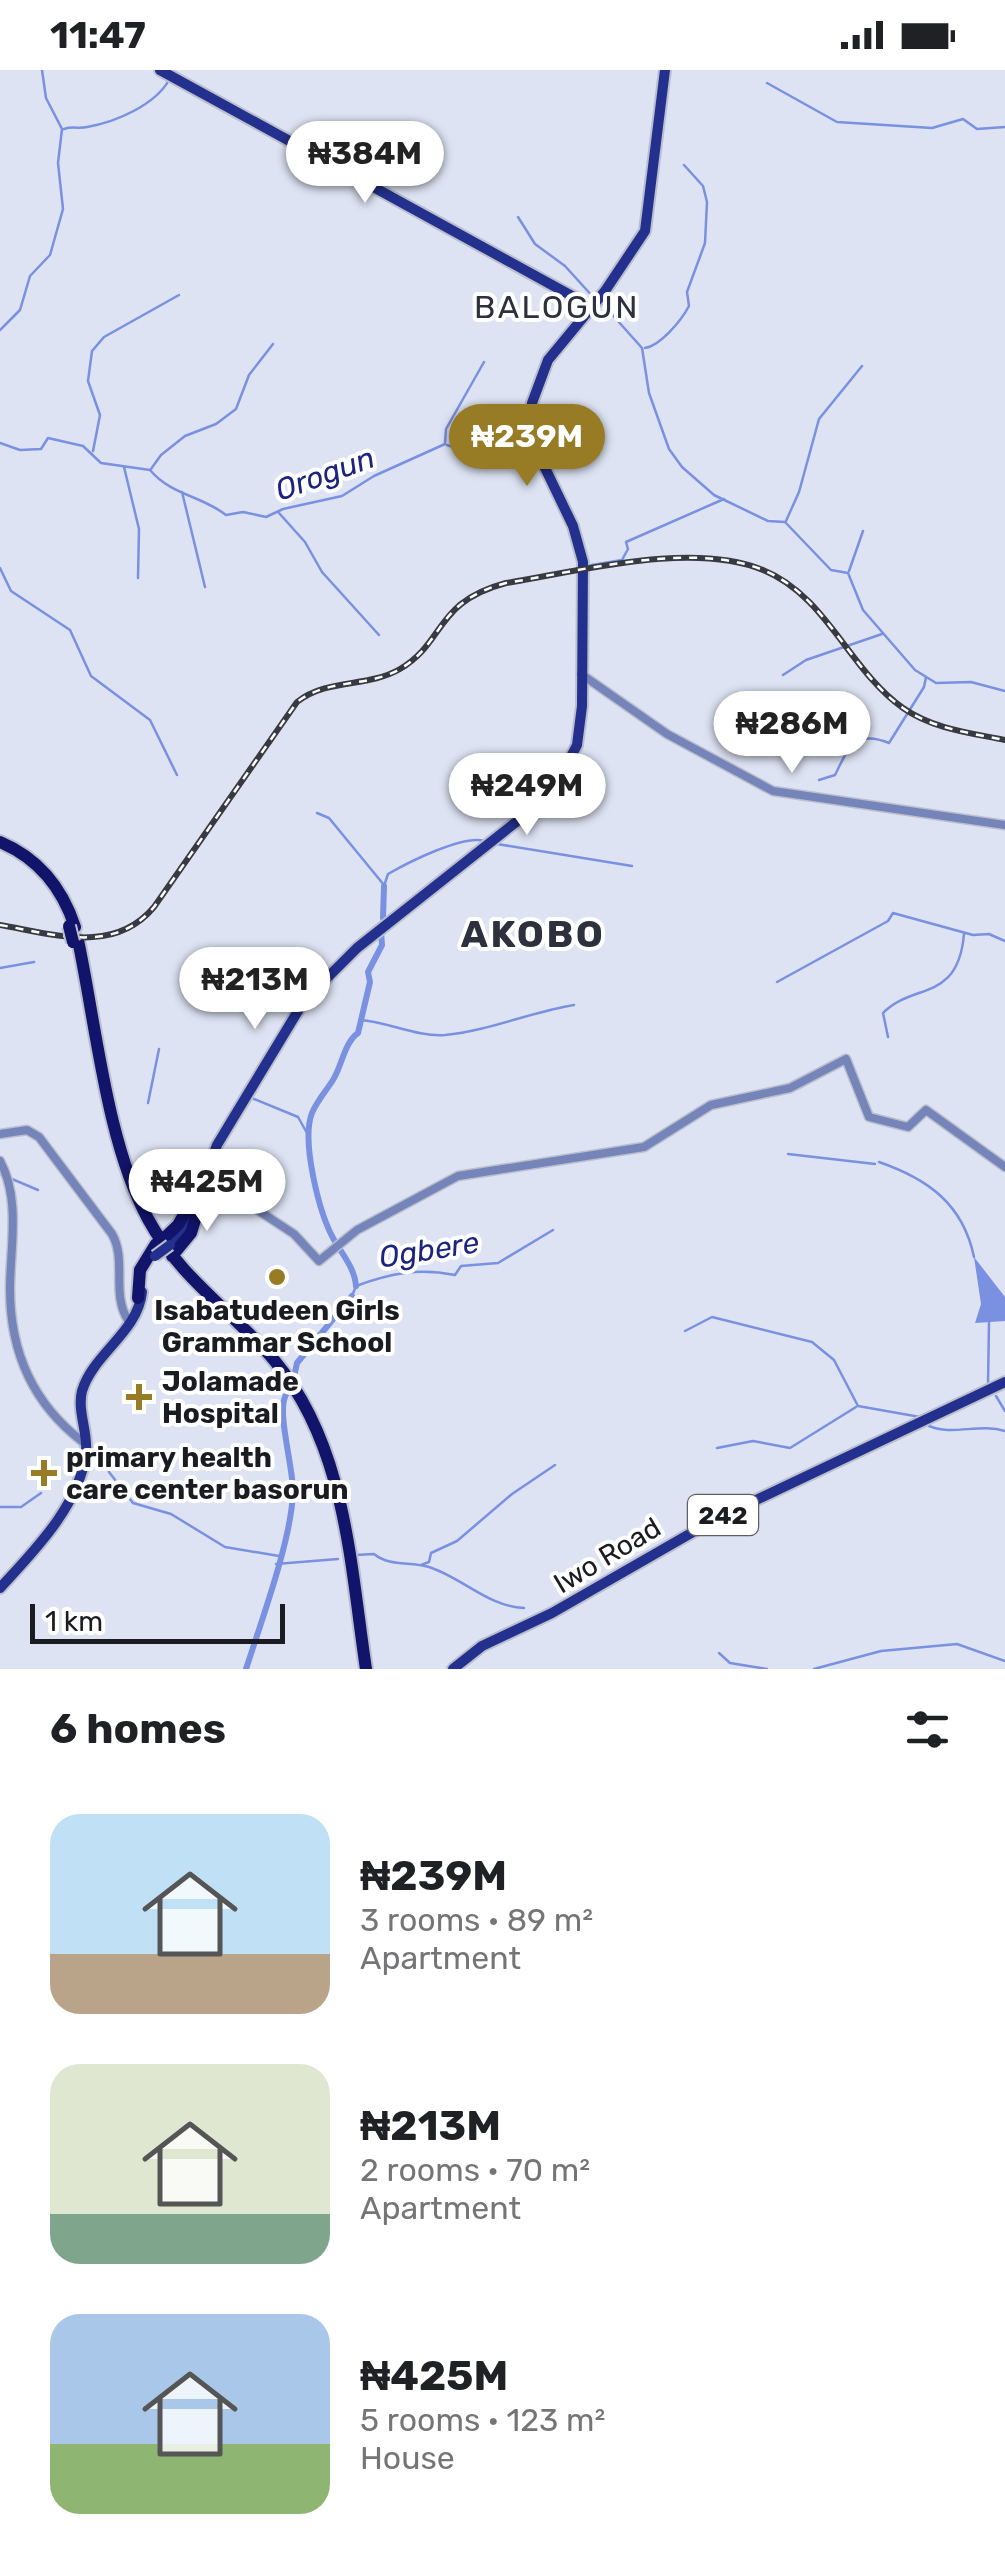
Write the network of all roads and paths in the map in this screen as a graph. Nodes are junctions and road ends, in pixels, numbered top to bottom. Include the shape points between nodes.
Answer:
1 (161, 70) edge
2 (663, 70) edge
3 (594, 302) junction
4 (584, 679) junction
5 (1005, 825) edge
6 (0, 846) edge
7 (0, 1134) edge
8 (214, 1149) junction
9 (0, 1161) edge
10 (1005, 1167) edge
11 (198, 1195) junction
12 (165, 1248) junction
13 (138, 1298) joint
14 (128, 1320) junction
15 (87, 1379) junction
16 (1005, 1383) edge
17 (83, 1442) junction
18 (0, 1586) edge
19 (363, 1669) edge
20 (454, 1669) edge

1 - 3 main road
2 - 3 main road via 646,226
3 - 4 main road via 546,360 529,402 531,448 583,573
4 - 5 street via 666,734 773,791
4 - 8 main road via 577,733 558,777 307,996
6 - 12 highway via 24,855 52,880 74,934 124,1158
7 - 14 street via 27,1130 42,1139 109,1230 118,1248 121,1308
8 - 11 main road
8 - 12 main road via 185,1228
9 - 17 street via 14,1234 10,1293 26,1380
10 - 11 street via 926,1110 908,1127 869,1117 846,1060 790,1088 712,1104 644,1147 458,1176 368,1223 315,1260 294,1234 253,1207
11 - 12 highway via 191,1233
12 - 13 highway via 140,1270
12 - 15 main road via 146,1271 135,1314
12 - 19 highway via 188,1285 263,1356 313,1433 330,1488
12 - 19 highway via 274,1360 314,1423 336,1486
13 - 14 main road
14 - 15 main road
15 - 17 main road via 78,1399
15 - 18 main road via 82,1472 56,1521
16 - 20 main road, Iwo Road via 715,1520
17 - 18 main road via 79,1471 58,1512

